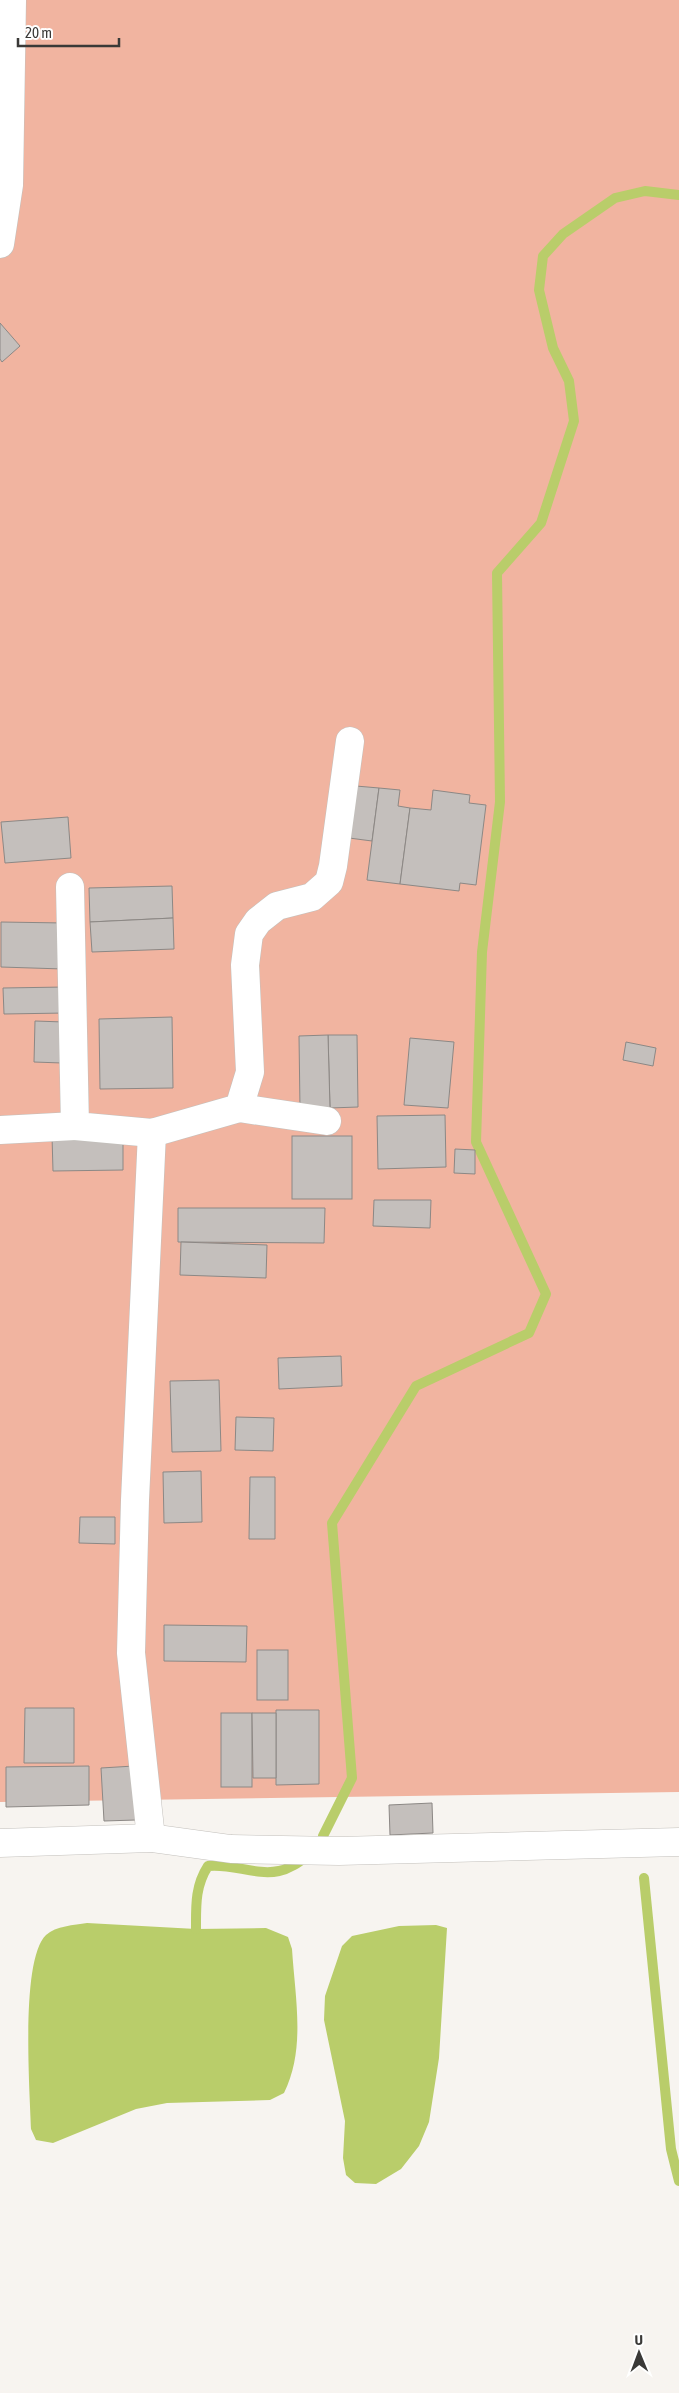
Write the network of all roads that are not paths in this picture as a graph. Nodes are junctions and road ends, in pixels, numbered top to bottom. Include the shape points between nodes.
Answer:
1 (12, 0) edge
2 (0, 244) edge
3 (350, 741) dead end
4 (70, 886) dead end
5 (239, 1108) junction
6 (326, 1121) dead end
7 (75, 1126) junction
8 (0, 1130) edge
9 (152, 1133) junction
10 (151, 1838) junction
11 (679, 1842) edge
12 (0, 1843) edge

1 - 2 street via 9,185
3 - 5 street via 329,882 312,897 277,906 258,921 249,934 245,965 250,1072
4 - 7 street
5 - 6 street
5 - 9 street
7 - 8 street
7 - 9 street
9 - 10 street via 134,1500 131,1654
10 - 11 street via 232,1849 339,1851
10 - 12 street

